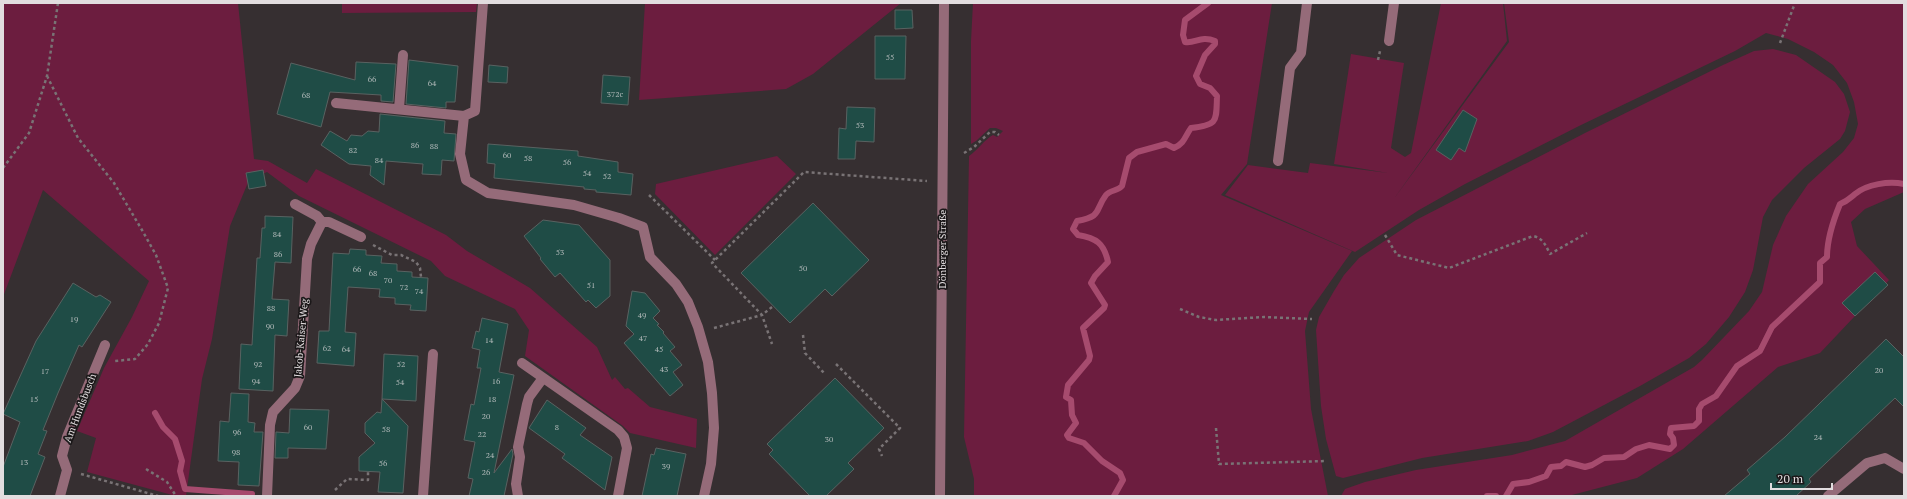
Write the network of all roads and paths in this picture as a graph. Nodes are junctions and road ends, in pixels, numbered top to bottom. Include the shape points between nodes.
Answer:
1 (58, 3) edge
2 (483, 3) edge
3 (944, 3) edge
4 (1307, 3) edge
5 (1394, 3) edge
6 (1795, 3) edge
7 (1389, 41) dead end
8 (1780, 43) dead end
9 (402, 55) dead end
10 (47, 76) junction
11 (336, 103) dead end
12 (399, 109) junction
13 (464, 116) junction
14 (999, 135) dead end
15 (964, 153) dead end
16 (1278, 161) dead end
17 (3, 168) edge
18 (927, 181) dead end
19 (650, 195) dead end
20 (295, 204) dead end
21 (322, 222) junction
22 (1587, 233) dead end
23 (1385, 235) dead end
24 (361, 237) joint
25 (715, 260) junction
26 (421, 277) dead end
27 (772, 307) dead end
28 (1180, 308) dead end
29 (762, 315) junction
30 (1312, 319) dead end
31 (712, 329) dead end
32 (803, 335) dead end
33 (772, 344) dead end
34 (105, 345) dead end
35 (433, 354) dead end
36 (98, 363) junction
37 (522, 363) dead end
38 (836, 364) dead end
39 (825, 374) dead end
40 (543, 378) junction
41 (1216, 428) dead end
42 (882, 456) dead end
43 (1326, 461) dead end
44 (146, 469) dead end
45 (1904, 469) edge
46 (67, 470) junction
47 (368, 471) dead end
48 (335, 490) dead end
49 (60, 496) edge
50 (158, 496) edge
51 (176, 496) edge
52 (266, 496) edge
53 (423, 496) edge
54 (518, 496) edge
55 (618, 496) edge
56 (704, 496) edge
57 (940, 496) edge
58 (1828, 496) edge

1 - 10 path
2 - 13 street via 475,110
3 - 57 street, Dönberger Straße
4 - 16 street via 1302,53 1290,68
5 - 7 street
6 - 8 path
9 - 12 street
10 - 17 path via 29,133
10 - 36 path via 78,138 114,183 142,230 156,255 168,288 159,323 148,344 134,359
11 - 12 street
12 - 13 street
13 - 56 street via 460,154 466,180 488,194 574,205 643,227 650,257 676,284 688,302 708,362 714,428 711,464
14 - 15 path via 990,132
18 - 25 path via 804,172
19 - 25 path
20 - 21 street via 317,216
21 - 24 street via 329,222
21 - 52 street, Jakob-Kaiser-Weg via 311,244 308,259 300,376 295,388 273,412 270,425
22 - 23 path via 1550,254 1543,242 1533,236 1448,268 1397,255
24 - 26 path via 384,252 409,257 420,268
25 - 29 path via 712,263
27 - 29 path
28 - 30 path via 1199,317 1216,320 1264,317
29 - 31 path
29 - 33 path
32 - 39 path via 805,353
34 - 36 street, Am Hundsbusch
35 - 53 street
36 - 46 street, Am Hundsbusch via 67,437 62,456
37 - 40 street
38 - 42 path via 900,428 879,449
40 - 54 street via 527,404 518,447
40 - 55 street via 618,430 624,437 627,448
41 - 43 path via 1219,464
44 - 51 path via 167,482
45 - 58 street via 1885,458 1867,463
46 - 49 street, Am Hundsbusch
46 - 50 path
47 - 48 path via 368,480 347,479

